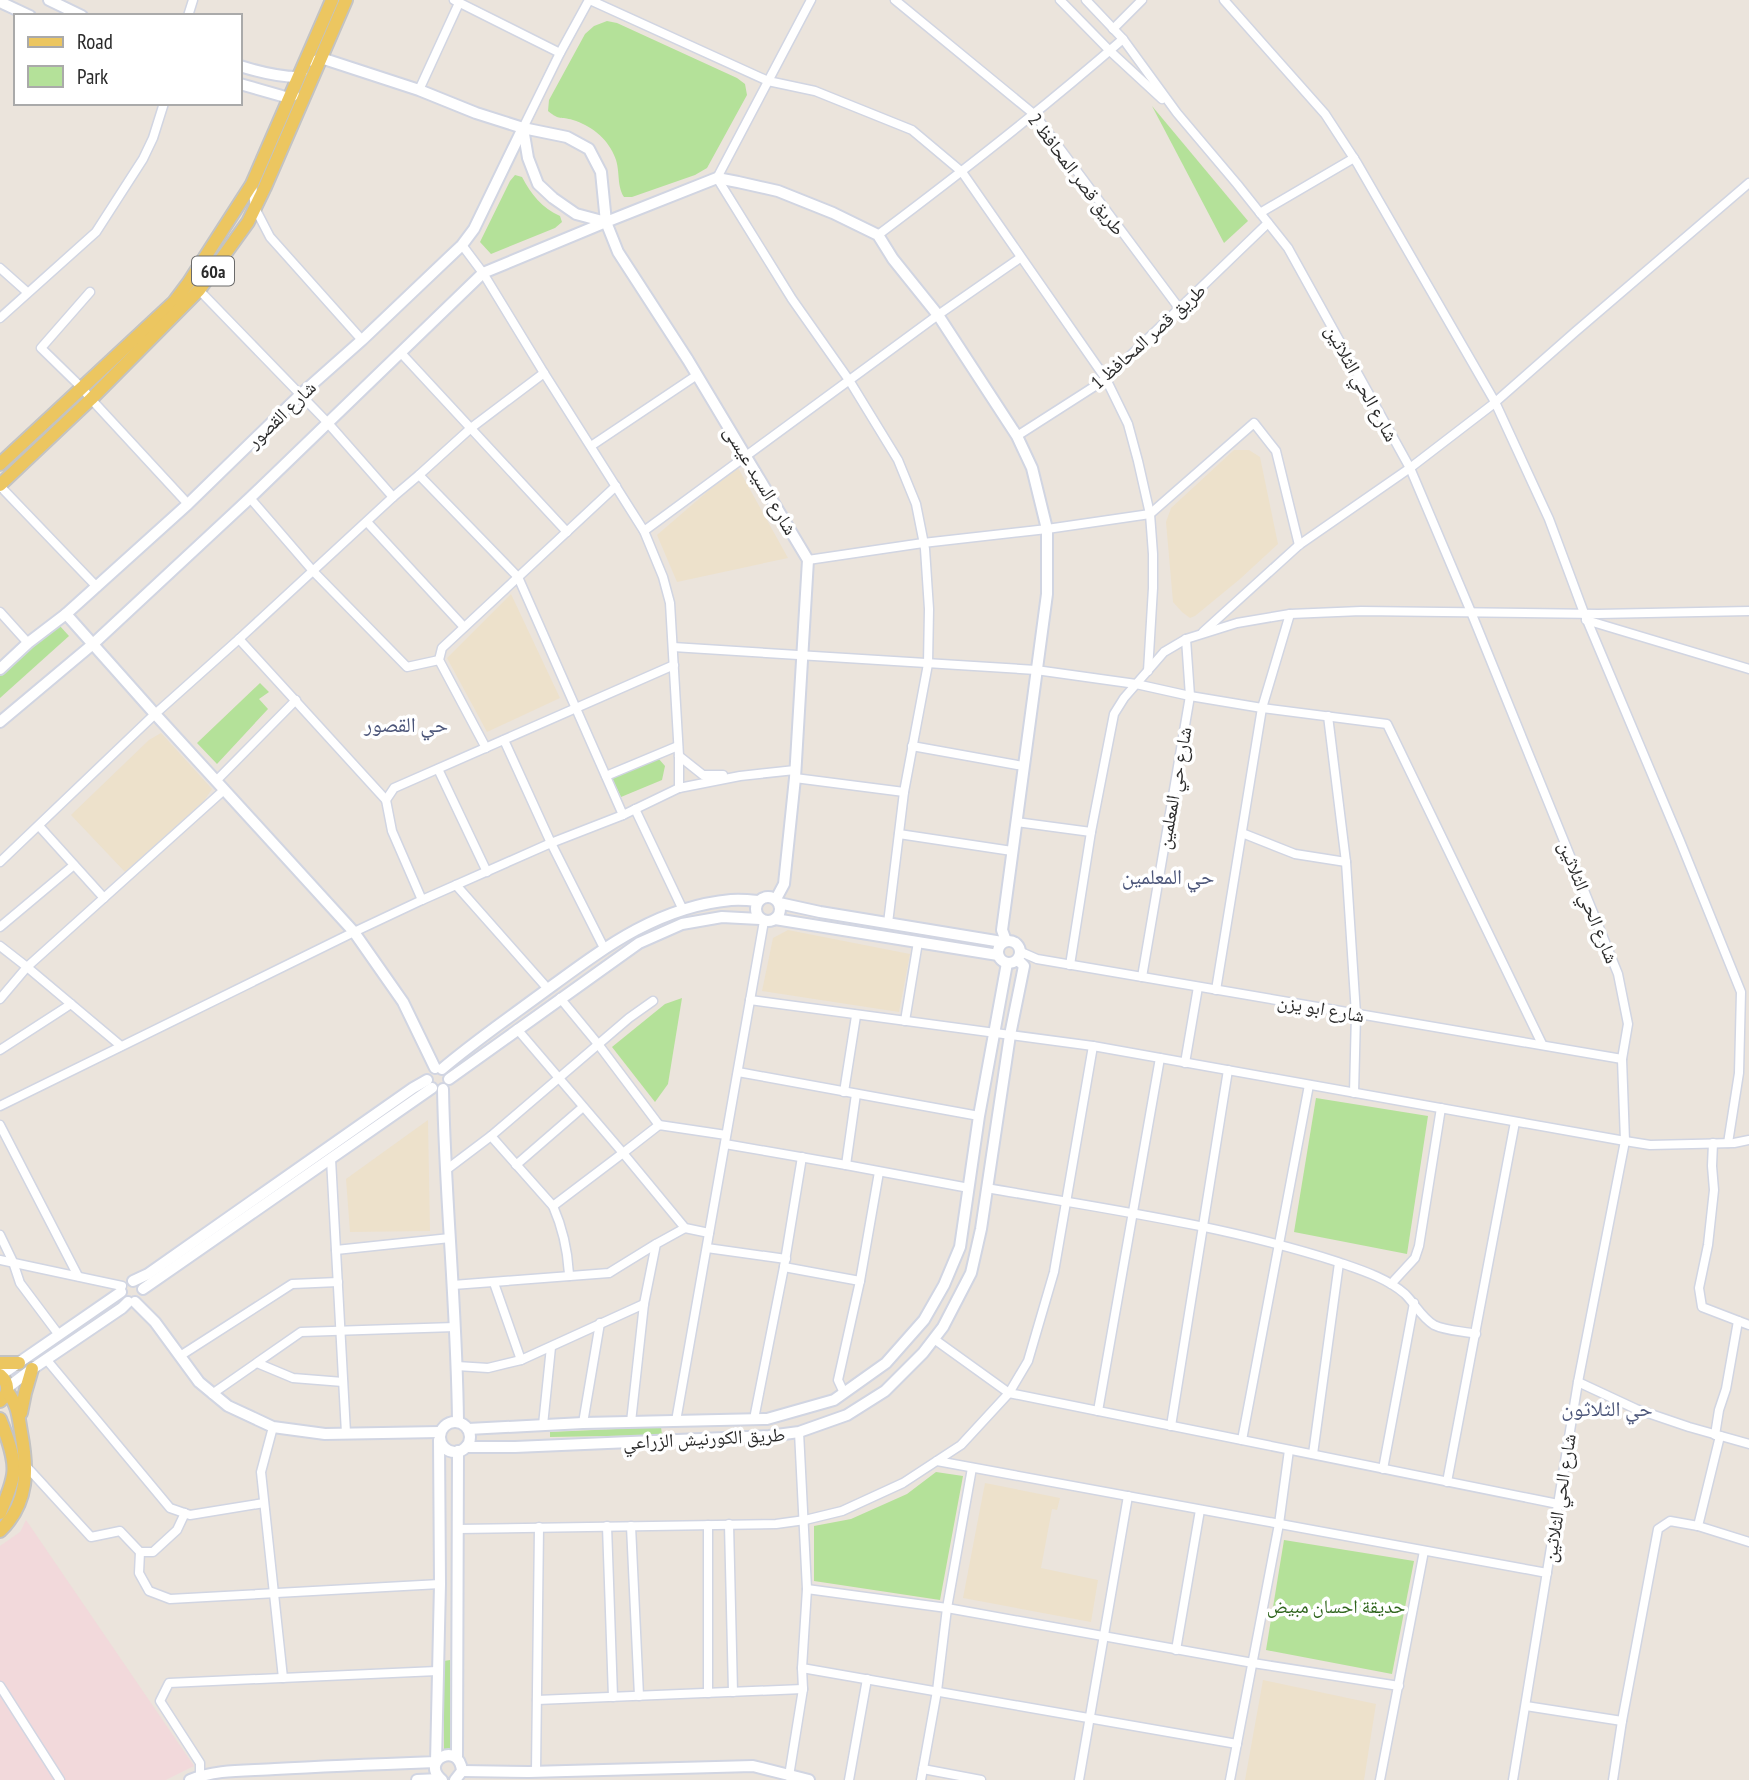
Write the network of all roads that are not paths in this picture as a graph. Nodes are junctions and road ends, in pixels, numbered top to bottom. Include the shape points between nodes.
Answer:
1 (49, 0) edge
2 (332, 0) edge
3 (346, 0) edge
4 (589, 0) edge
5 (811, 0) edge
6 (895, 0) edge
7 (1060, 0) edge
8 (1086, 0) edge
9 (1142, 0) edge
10 (1224, 0) edge
11 (456, 1) edge
12 (0, 2) edge
13 (26, 14) edge
14 (78, 14) edge
15 (1113, 29) junction
16 (1123, 39) junction
17 (1110, 51) junction
18 (560, 53) junction
19 (321, 58) junction
20 (242, 67) edge
21 (298, 76) junction
22 (768, 81) junction
23 (242, 85) edge
24 (305, 90) junction
25 (419, 90) junction
26 (289, 98) junction
27 (163, 105) edge
28 (1177, 113) junction
29 (1035, 115) junction
30 (523, 128) junction
31 (1354, 158) junction
32 (962, 172) junction
33 (717, 178) junction
34 (1749, 183) edge
35 (252, 184) junction
36 (255, 208) junction
37 (1260, 213) junction
38 (606, 222) junction
39 (1268, 223) junction
40 (878, 235) junction
41 (461, 245) junction
42 (1020, 258) junction
43 (0, 268) edge
44 (483, 273) junction
45 (199, 290) junction
46 (27, 292) junction
47 (90, 292) dead end
48 (1179, 309) junction
49 (938, 315) junction
50 (0, 318) edge
51 (362, 340) junction
52 (401, 353) junction
53 (544, 373) junction
54 (697, 375) junction
55 (1106, 379) junction
56 (849, 380) junction
57 (82, 388) junction
58 (300, 395) junction
59 (91, 399) junction
60 (1495, 402) junction
61 (327, 422) junction
62 (471, 428) junction
63 (1017, 436) junction
64 (591, 446) junction
65 (746, 456) junction
66 (0, 464) edge
67 (1410, 468) junction
68 (419, 475) junction
69 (0, 486) edge
70 (616, 486) junction
71 (393, 497) junction
72 (250, 498) junction
73 (188, 504) junction
74 (1150, 514) junction
75 (367, 522) junction
76 (1047, 529) junction
77 (644, 531) junction
78 (567, 532) junction
79 (923, 543) junction
80 (1299, 545) junction
81 (808, 560) junction
82 (313, 571) junction
83 (518, 577) junction
84 (97, 587) junction
85 (1749, 611) edge
86 (0, 612) edge
87 (1471, 612) junction
88 (66, 614) junction
89 (1290, 614) junction
90 (1585, 617) junction
91 (464, 627) junction
92 (1201, 634) junction
93 (239, 639) junction
94 (1186, 639) junction
95 (28, 643) junction
96 (93, 644) junction
97 (673, 648) junction
98 (802, 655) junction
99 (439, 660) junction
100 (928, 664) junction
101 (674, 665) junction
102 (0, 669) edge
103 (1749, 669) edge
104 (1036, 670) junction
105 (1148, 671) junction
106 (1136, 684) junction
107 (1190, 696) junction
108 (296, 700) junction
109 (576, 708) junction
110 (1262, 708) junction
111 (155, 714) junction
112 (1328, 716) junction
113 (0, 722) edge
114 (504, 740) junction
115 (678, 746) junction
116 (912, 746) junction
117 (486, 748) junction
118 (679, 757) junction
119 (1023, 766) junction
120 (438, 769) junction
121 (795, 774) junction
122 (606, 776) junction
123 (740, 776) junction
124 (216, 780) junction
125 (679, 788) junction
126 (224, 790) junction
127 (904, 792) junction
128 (386, 800) junction
129 (635, 809) junction
130 (624, 814) junction
131 (1016, 822) junction
132 (38, 826) junction
133 (1091, 832) junction
134 (1241, 833) junction
135 (899, 834) junction
136 (551, 844) junction
137 (1012, 851) junction
138 (0, 862) edge
139 (1346, 862) junction
140 (74, 865) junction
141 (487, 872) junction
142 (456, 885) junction
143 (104, 898) junction
144 (422, 900) junction
145 (758, 901) junction
146 (778, 901) junction
147 (684, 910) junction
148 (767, 919) junction
149 (888, 923) junction
150 (0, 927) edge
151 (354, 932) junction
152 (918, 942) junction
153 (1004, 942) junction
154 (0, 946) edge
155 (604, 948) junction
156 (998, 955) junction
157 (1015, 958) junction
158 (1070, 965) junction
159 (27, 967) junction
160 (1142, 977) junction
161 (1198, 987) junction
162 (548, 989) junction
163 (1216, 990) junction
164 (560, 998) junction
165 (0, 999) edge
166 (750, 1000) junction
167 (653, 1001) dead end
168 (71, 1004) junction
169 (1356, 1014) junction
170 (856, 1016) junction
171 (905, 1021) junction
172 (517, 1029) junction
173 (994, 1034) junction
174 (1010, 1035) junction
175 (598, 1044) junction
176 (1542, 1044) junction
177 (121, 1046) junction
178 (1093, 1046) junction
179 (0, 1050) edge
180 (1160, 1058) junction
181 (1622, 1059) junction
182 (1185, 1063) junction
183 (438, 1068) junction
184 (1228, 1070) junction
185 (738, 1072) junction
186 (558, 1078) junction
187 (438, 1084) junction
188 (1308, 1085) junction
189 (844, 1092) junction
190 (1354, 1093) junction
191 (856, 1094) junction
192 (0, 1106) edge
193 (583, 1107) junction
194 (1441, 1108) junction
195 (979, 1116) junction
196 (1515, 1122) junction
197 (0, 1125) edge
198 (659, 1125) junction
199 (491, 1136) junction
200 (726, 1140) junction
201 (1749, 1140) edge
202 (1625, 1141) junction
203 (1713, 1143) junction
204 (1728, 1143) junction
205 (623, 1153) junction
206 (802, 1157) junction
207 (331, 1159) junction
208 (516, 1165) junction
209 (846, 1165) junction
210 (446, 1170) junction
211 (878, 1172) junction
212 (968, 1188) junction
213 (987, 1188) junction
214 (1067, 1203) junction
215 (553, 1206) junction
216 (1133, 1214) junction
217 (1203, 1227) junction
218 (685, 1228) junction
219 (709, 1233) junction
220 (0, 1235) edge
221 (450, 1238) junction
222 (656, 1244) junction
223 (1280, 1245) junction
224 (707, 1248) junction
225 (336, 1250) junction
226 (0, 1260) edge
227 (13, 1262) junction
228 (785, 1263) junction
229 (1339, 1263) junction
230 (78, 1276) junction
231 (569, 1276) junction
232 (860, 1281) junction
233 (338, 1282) junction
234 (494, 1283) junction
235 (1391, 1284) junction
236 (453, 1285) junction
237 (125, 1286) junction
238 (137, 1297) junction
239 (1413, 1303) junction
240 (644, 1304) junction
241 (1738, 1321) junction
242 (600, 1324) junction
243 (1749, 1325) edge
244 (455, 1326) junction
245 (340, 1331) junction
246 (1476, 1334) junction
247 (59, 1335) junction
248 (934, 1339) junction
249 (551, 1347) junction
250 (180, 1356) junction
251 (46, 1359) junction
252 (521, 1360) junction
253 (0, 1363) edge
254 (19, 1363) junction
255 (257, 1363) junction
256 (457, 1366) junction
257 (32, 1369) junction
258 (0, 1375) edge
259 (343, 1382) junction
260 (1578, 1382) junction
261 (5, 1393) edge
262 (844, 1393) junction
263 (1009, 1393) junction
264 (212, 1394) junction
265 (1098, 1411) junction
266 (0, 1419) edge
267 (754, 1419) junction
268 (676, 1421) junction
269 (458, 1422) junction
270 (631, 1422) junction
271 (20, 1423) junction
272 (583, 1423) junction
273 (544, 1425) junction
274 (1171, 1426) junction
275 (273, 1427) junction
276 (468, 1429) junction
277 (799, 1432) junction
278 (346, 1433) junction
279 (1717, 1435) junction
280 (440, 1436) junction
281 (1242, 1440) junction
282 (1749, 1444) edge
283 (462, 1449) junction
284 (1289, 1450) junction
285 (1312, 1454) junction
286 (937, 1461) junction
287 (26, 1466) junction
288 (972, 1468) junction
289 (1383, 1469) junction
290 (1447, 1482) junction
291 (1128, 1496) junction
292 (264, 1503) junction
293 (1558, 1504) junction
294 (1200, 1510) junction
295 (0, 1513) edge
296 (185, 1513) junction
297 (805, 1520) junction
298 (729, 1524) junction
299 (1279, 1524) junction
300 (708, 1525) junction
301 (607, 1526) junction
302 (631, 1526) junction
303 (1698, 1526) junction
304 (539, 1527) junction
305 (458, 1529) junction
306 (0, 1531) edge
307 (1749, 1542) edge
308 (1424, 1551) junction
309 (140, 1552) junction
310 (1547, 1573) junction
311 (440, 1584) junction
312 (807, 1589) junction
313 (274, 1594) junction
314 (947, 1608) junction
315 (1103, 1637) junction
316 (1176, 1650) junction
317 (1252, 1663) junction
318 (802, 1668) junction
319 (437, 1671) junction
320 (283, 1678) junction
321 (867, 1679) junction
322 (0, 1686) edge
323 (1399, 1686) junction
324 (803, 1689) junction
325 (937, 1691) junction
326 (733, 1692) junction
327 (708, 1693) junction
328 (639, 1696) junction
329 (613, 1697) junction
330 (537, 1700) junction
331 (1525, 1706) junction
332 (1088, 1718) junction
333 (1622, 1721) junction
334 (1237, 1745) junction
335 (457, 1758) junction
336 (436, 1762) junction
337 (681, 1768) junction
338 (923, 1769) junction
339 (579, 1770) junction
340 (532, 1774) edge
341 (458, 1775) edge
342 (195, 1778) edge
343 (799, 1778) edge
344 (441, 1779) edge
345 (60, 1780) edge
346 (417, 1780) edge
347 (590, 1780) edge
348 (682, 1780) edge
349 (849, 1780) edge
350 (921, 1780) edge
351 (981, 1780) edge
352 (1079, 1780) edge
353 (1230, 1780) edge
354 (1380, 1780) edge
355 (1513, 1780) edge
356 (1613, 1780) edge

1 - 14 street
2 - 21 main road, 60a
3 - 19 main road, 60a
4 - 18 street
4 - 22 street
5 - 22 street
6 - 29 street, طريق قصر المحافظ 2
7 - 17 street
8 - 15 street
9 - 15 street
10 - 31 street via 1325,114
11 - 18 street
11 - 25 street
12 - 13 street
15 - 16 street
16 - 17 street
16 - 28 street
17 - 28 street
17 - 29 street
18 - 30 street
19 - 21 street
19 - 24 main road, 60a
19 - 25 street, شارع السيد عيسى
20 - 21 street
21 - 26 main road, 60a
22 - 32 street via 815,91 912,130
22 - 33 street
23 - 26 street
24 - 26 street
24 - 36 main road, 60a
25 - 30 street, شارع السيد عيسى
26 - 35 main road, 60a
27 - 46 street via 143,159 96,232
28 - 37 street, شارع الحي الثلاثين
29 - 32 street
29 - 48 street, طريق قصر المحافظ 2
30 - 38 street via 538,184 576,214
30 - 38 street, شارع السيد عيسى via 567,137 589,149 601,173
30 - 41 street, شارع القصور via 474,229
31 - 37 street
31 - 60 street
32 - 40 street
32 - 42 street
33 - 38 street
33 - 40 street via 778,191
33 - 56 street
34 - 60 street
35 - 36 street
35 - 57 main road, 60a via 174,302
36 - 45 main road, 60a
36 - 51 street via 270,237
37 - 39 street, شارع الحي الثلاثين
38 - 44 street
38 - 54 street, شارع السيد عيسى via 618,252
39 - 48 street, طريق قصر المحافظ 1
39 - 67 street, شارع الحي الثلاثين via 1288,248
40 - 49 street
41 - 44 street
41 - 51 street, شارع القصور
42 - 49 street
42 - 55 street
43 - 46 street
44 - 52 street, شارع القصور
44 - 53 street
45 - 58 street
45 - 59 main road, 60a
46 - 50 street
47 - 57 street via 41,348
48 - 55 street, طريق قصر المحافظ 1
49 - 56 street
49 - 63 street
51 - 58 street, شارع القصور
52 - 61 street, شارع القصور
52 - 62 street
53 - 62 street
53 - 64 street
54 - 64 street
54 - 65 street, شارع السيد عيسى
55 - 63 street, طريق قصر المحافظ 1
55 - 74 street via 1128,424
56 - 65 street
56 - 79 street via 898,460 916,504
57 - 59 street
57 - 66 main road, 60a
58 - 61 street
58 - 73 street, شارع القصور
59 - 69 main road, 60a
59 - 73 street
60 - 67 street
60 - 90 street via 1549,519
61 - 71 street
61 - 72 street, شارع القصور
62 - 68 street
62 - 78 street
63 - 76 street via 1032,468
64 - 70 street
65 - 77 street
65 - 81 street, شارع السيد عيسى
67 - 80 street
67 - 87 street, شارع الحي الثلاثين
68 - 71 street
68 - 83 street
69 - 84 street
70 - 77 street
70 - 78 street
71 - 75 street
72 - 82 street
72 - 96 street, شارع القصور
73 - 84 street, شارع القصور
74 - 76 street
74 - 80 street via 1254,423 1276,451
74 - 105 street via 1153,588
75 - 82 street
75 - 91 street
76 - 79 street
76 - 104 street via 1047,594
77 - 97 street via 670,603
78 - 83 street
79 - 81 street
79 - 100 street
80 - 92 street
81 - 98 street
82 - 93 street
82 - 99 street via 407,667
83 - 91 street
83 - 109 street
84 - 88 street, شارع القصور
85 - 90 street
86 - 95 street
87 - 89 street
87 - 90 street
87 - 181 street, شارع الحي الثلاثين via 1618,974 1628,1024
88 - 95 street, شارع القصور
88 - 96 street
89 - 92 street
89 - 110 street
90 - 103 street
90 - 204 street via 1741,992 1739,1073
91 - 99 street via 442,648
92 - 94 street
93 - 108 street
93 - 111 street
94 - 105 street via 1164,652
94 - 107 street, شارع حي المعلمين
95 - 102 street, شارع القصور
96 - 111 street
96 - 113 street, شارع القصور
97 - 98 street
97 - 101 street
98 - 100 street
98 - 121 street
99 - 117 street
100 - 104 street
100 - 116 street
101 - 109 street
101 - 115 street
104 - 106 street
104 - 119 street
105 - 106 street
106 - 107 street
106 - 133 street via 1114,714
107 - 110 street
107 - 160 street, شارع حي المعلمين
108 - 124 street
108 - 128 street
109 - 114 street
109 - 122 street
110 - 112 street
110 - 134 street
111 - 124 street
111 - 132 street
112 - 139 street
112 - 176 street via 1387,724
114 - 117 street
114 - 136 street
115 - 118 street
115 - 122 street
116 - 119 street
116 - 127 street
117 - 120 street
118 - 123 street via 703,775
118 - 125 street
119 - 131 street
120 - 128 street via 394,788
120 - 141 street
121 - 123 street
121 - 127 street
121 - 146 street via 784,884
122 - 130 street
123 - 125 street
124 - 126 street
125 - 129 street
126 - 143 street
126 - 151 street
127 - 135 street
128 - 144 street via 392,831
129 - 130 street
129 - 147 street
130 - 136 street
131 - 133 street
131 - 137 street
132 - 138 street
132 - 140 street
133 - 158 street
134 - 139 street via 1295,854
134 - 163 street
135 - 137 street
135 - 149 street
136 - 141 street
136 - 155 street
137 - 153 street
139 - 169 street
140 - 143 street
140 - 150 street
141 - 142 street
142 - 144 street
142 - 162 street
143 - 159 street
144 - 151 street
145 - 146 street via 769,896
145 - 147 street via 733,900
145 - 148 street via 755,912
146 - 148 street via 780,910
146 - 149 street
147 - 155 street
148 - 152 street
148 - 164 street via 722,917 682,925 639,943
148 - 166 street
149 - 153 street
151 - 177 street
151 - 183 street via 403,1002
152 - 156 street
152 - 171 street
153 - 156 street
153 - 157 street via 1016,943
154 - 159 street
155 - 162 street
156 - 157 street via 1000,960
157 - 158 street, شارع ابو يزن
157 - 173 street
157 - 174 street, طريق الكورنيش الزراعي via 1024,966
158 - 160 street, شارع ابو يزن
159 - 165 street
159 - 168 street
160 - 161 street, شارع ابو يزن
161 - 163 street, شارع ابو يزن
161 - 182 street
162 - 183 street
163 - 169 street, شارع ابو يزن
164 - 172 street
164 - 175 street
166 - 170 street
166 - 185 street
167 - 175 street
168 - 177 street
168 - 179 street
169 - 176 street, شارع ابو يزن
169 - 190 street
170 - 171 street
170 - 189 street
171 - 173 street
172 - 186 street
172 - 187 street
173 - 174 street
173 - 195 street
174 - 178 street
174 - 213 street, طريق الكورنيش الزراعي
175 - 186 street
175 - 198 street
176 - 181 street, شارع ابو يزن
177 - 192 street
178 - 180 street
178 - 214 street
180 - 182 street
180 - 216 street
181 - 202 street, شارع الحي الثلاثين
182 - 184 street
183 - 187 street via 429,1073
183 - 187 street via 448,1073
184 - 188 street
184 - 217 street
185 - 189 street
185 - 200 street
186 - 193 street
186 - 199 street
187 - 207 street
187 - 210 street
187 - 237 street via 413,1087
188 - 190 street
188 - 223 street
189 - 191 street
190 - 194 street
191 - 195 street
191 - 209 street
193 - 205 street
193 - 208 street
194 - 196 street
194 - 235 street via 1419,1246 1415,1258
195 - 212 street
196 - 202 street
196 - 246 street
197 - 230 street
198 - 200 street
198 - 205 street
199 - 208 street
199 - 210 street
200 - 206 street
200 - 219 street
201 - 204 street
202 - 203 street
202 - 260 street, شارع الحي الثلاثين
203 - 204 street
203 - 241 street via 1709,1245 1699,1288 1702,1307
205 - 215 street
205 - 218 street
206 - 209 street
206 - 228 street
207 - 225 street
207 - 238 street
208 - 215 street
209 - 211 street
210 - 221 street
211 - 212 street
211 - 232 street
212 - 262 street via 960,1247 924,1320 886,1363
213 - 214 street
213 - 248 street, طريق الكورنيش الزراعي via 971,1273
214 - 216 street
214 - 263 street via 1054,1272 1028,1361
215 - 231 street via 569,1255
216 - 217 street
216 - 265 street
217 - 223 street
217 - 274 street
218 - 219 street
218 - 222 street
219 - 224 street
220 - 227 street
221 - 225 street
221 - 236 street
222 - 231 street via 609,1273
222 - 240 street
223 - 229 street
223 - 281 street
224 - 228 street
224 - 268 street
225 - 233 street
226 - 227 street
227 - 230 street
227 - 247 street via 20,1283
228 - 232 street
228 - 267 street
229 - 235 street
229 - 285 street
230 - 237 street
231 - 234 street
232 - 262 street via 838,1380
233 - 245 street
233 - 250 street via 292,1284
234 - 236 street
234 - 252 street
235 - 239 street
236 - 244 street
237 - 238 street via 123,1299
237 - 238 street via 139,1283
237 - 247 street
238 - 250 street
238 - 251 street
239 - 246 street via 1433,1324
239 - 289 street
240 - 242 street
240 - 270 street
241 - 243 street
241 - 279 street
242 - 249 street
242 - 272 street
244 - 245 street
244 - 256 street
245 - 255 street via 301,1332
245 - 259 street
246 - 290 street
247 - 254 street
248 - 263 street
248 - 277 street, طريق الكورنيش الزراعي via 885,1391 847,1415
249 - 252 street
249 - 273 street
250 - 264 street
251 - 257 street
251 - 296 street via 170,1508
252 - 256 street via 488,1368
253 - 254 main road
254 - 258 street
255 - 259 street via 293,1378
255 - 264 street
256 - 269 street
257 - 261 street
257 - 271 main road
258 - 261 main road via 6,1381
259 - 278 street
260 - 279 street via 1636,1409
260 - 293 street, شارع الحي الثلاثين
261 - 271 main road via 16,1403
262 - 267 street via 834,1400
263 - 265 street
263 - 286 street via 961,1445
264 - 275 street
265 - 274 street
266 - 295 main road via 14,1472
267 - 268 street
268 - 270 street
269 - 276 street
269 - 280 street via 445,1425
270 - 272 street
271 - 287 main road
272 - 273 street
273 - 276 street
274 - 281 street
275 - 278 street
275 - 292 street via 261,1472
276 - 283 street via 470,1438
277 - 283 street, طريق الكورنيش الزراعي
277 - 297 street
278 - 280 street
279 - 282 street
279 - 303 street
280 - 283 street via 449,1451
280 - 311 street
281 - 284 street
283 - 305 street
284 - 285 street
284 - 299 street
285 - 289 street
286 - 288 street
286 - 297 street via 903,1483 842,1511
287 - 306 main road via 25,1485 11,1521
287 - 309 street via 91,1537 120,1531
288 - 291 street
288 - 314 street
289 - 290 street
290 - 293 street
291 - 294 street
291 - 315 street
292 - 296 street
292 - 313 street
293 - 310 street, شارع الحي الثلاثين
294 - 299 street
294 - 316 street
296 - 309 street via 177,1530 153,1552
297 - 298 street
297 - 312 street
298 - 300 street
298 - 326 street
299 - 308 street
299 - 317 street
300 - 302 street
300 - 327 street
301 - 302 street
301 - 304 street
301 - 329 street
302 - 328 street
303 - 307 street
303 - 333 street via 1670,1521 1658,1529
304 - 305 street
304 - 330 street
305 - 335 street
308 - 310 street
308 - 323 street
309 - 313 street via 139,1573 149,1591 170,1599
310 - 331 street, شارع الحي الثلاثين
311 - 313 street
311 - 319 street
312 - 314 street
312 - 318 street
313 - 320 street
314 - 315 street
314 - 325 street
315 - 316 street
315 - 332 street
316 - 317 street
317 - 323 street
317 - 334 street
318 - 321 street
318 - 324 street
319 - 320 street
319 - 336 street
320 - 342 street via 169,1683 160,1701 200,1763
321 - 325 street
321 - 349 street
322 - 345 street
323 - 354 street
324 - 326 street
324 - 343 street
325 - 332 street
325 - 338 street
326 - 327 street
327 - 328 street
328 - 329 street
329 - 330 street
330 - 340 street
331 - 333 street
331 - 355 street, شارع الحي الثلاثين
332 - 334 street
332 - 352 street
333 - 356 street
334 - 353 street
335 - 336 street via 445,1756
335 - 341 street via 461,1764
336 - 342 street via 238,1771
336 - 344 street
337 - 339 street
337 - 343 street via 753,1766
337 - 348 street
338 - 350 street
338 - 351 street
339 - 340 street
339 - 347 street
340 - 341 street
344 - 346 street

